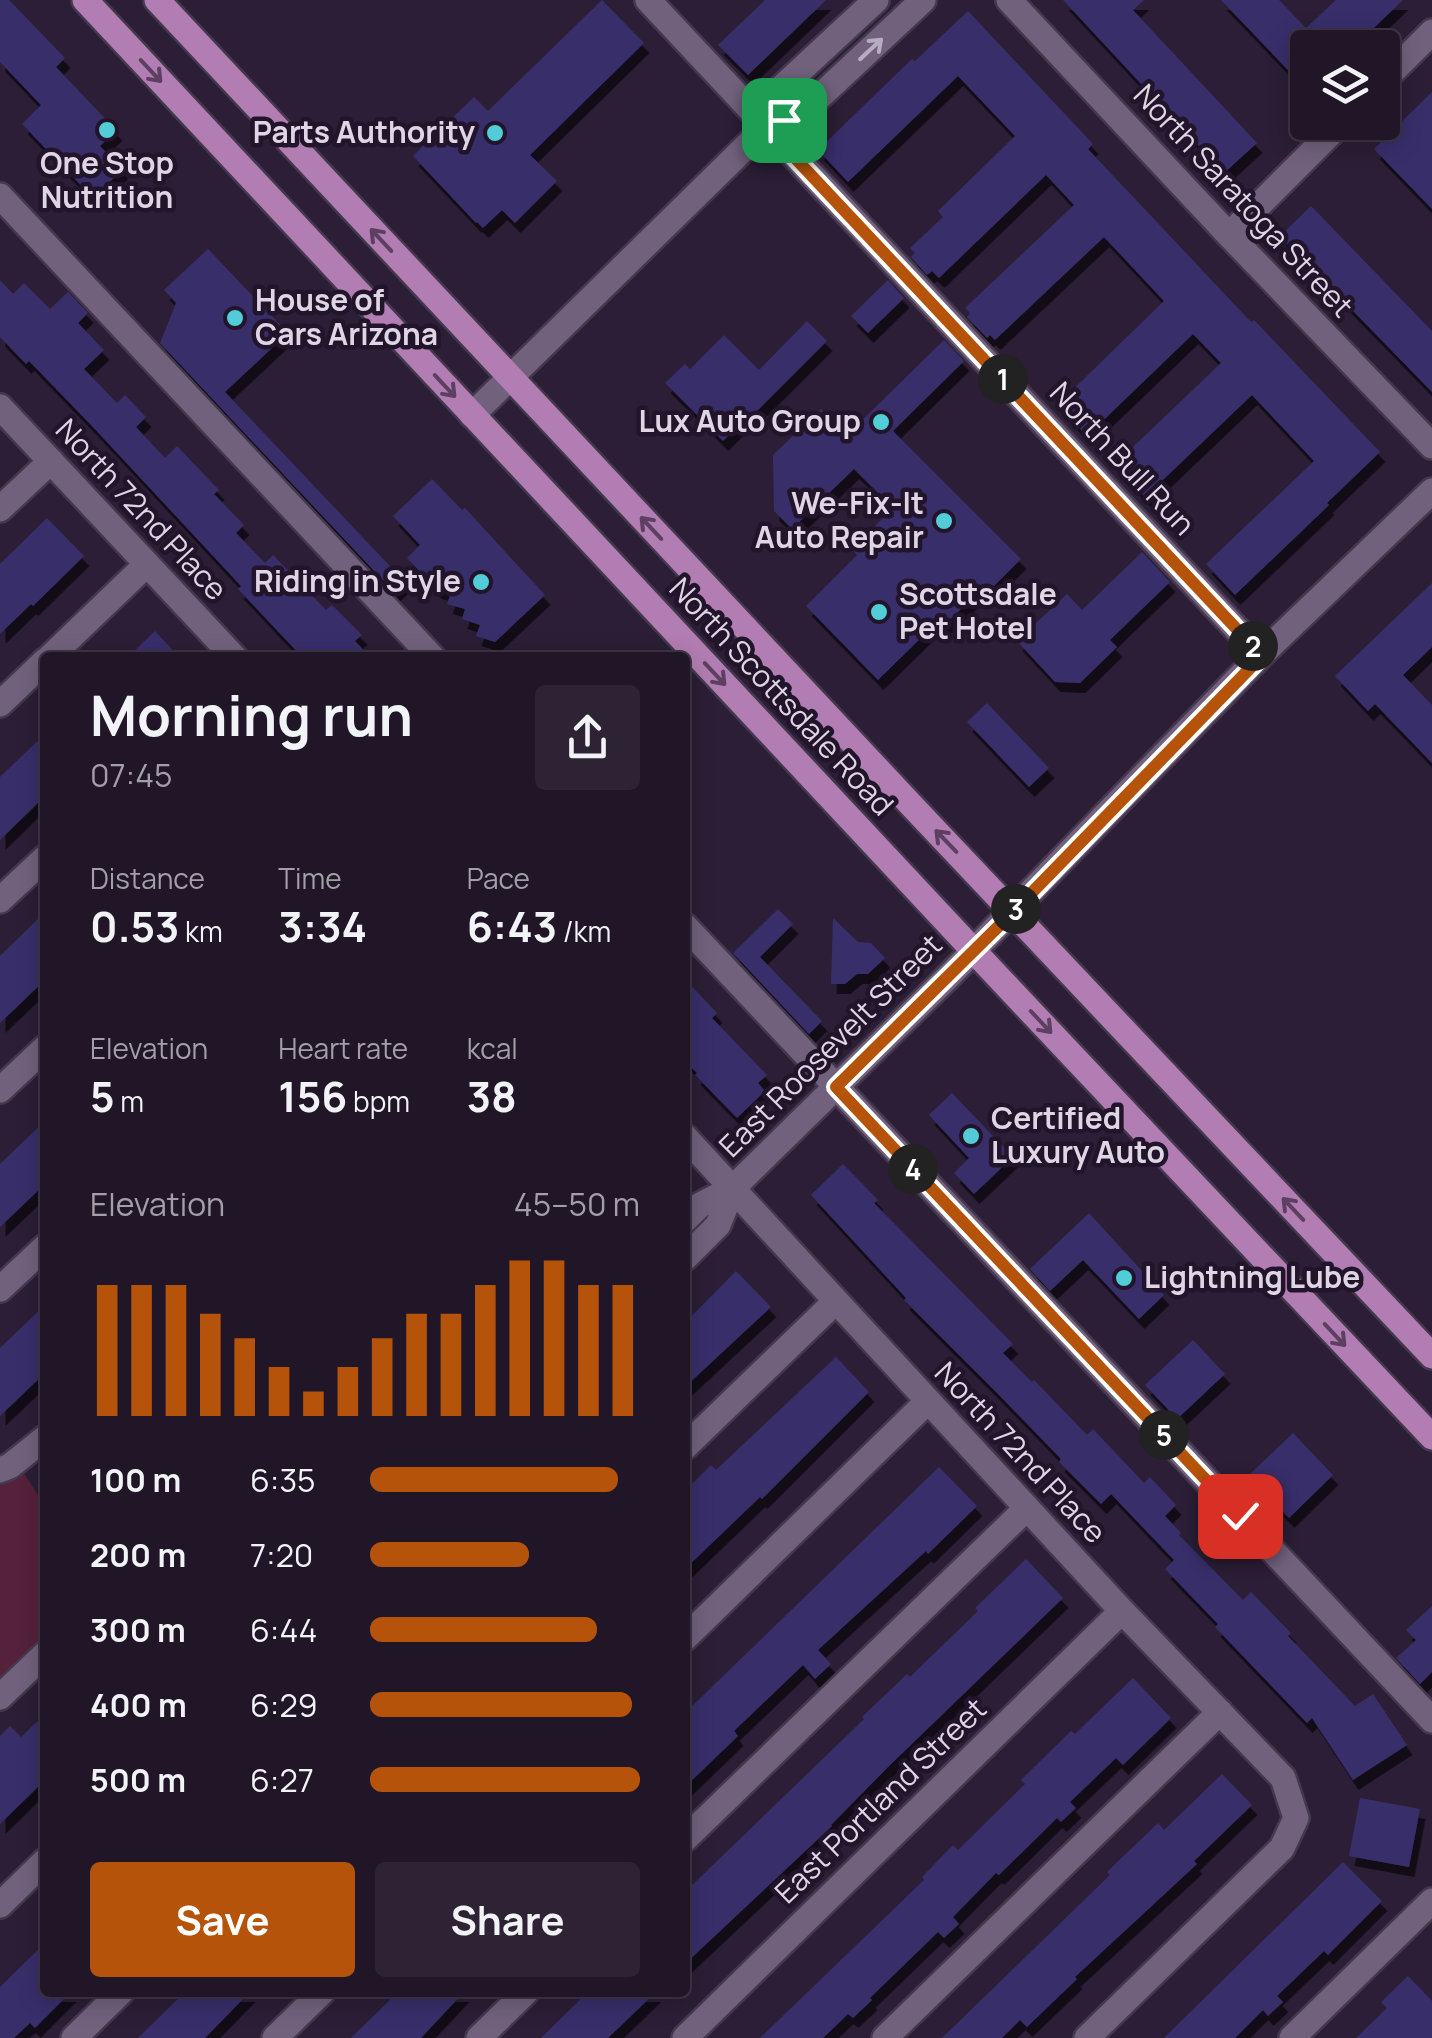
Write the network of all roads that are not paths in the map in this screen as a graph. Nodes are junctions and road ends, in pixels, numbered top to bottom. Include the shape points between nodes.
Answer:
1 (85, 0) edge
2 (157, 0) edge
3 (648, 0) edge
4 (876, 0) edge
5 (923, 0) edge
6 (1009, 0) edge
7 (1432, 32) edge
8 (1400, 64) edge
9 (766, 127) junction
10 (1324, 140) edge
11 (0, 196) edge
12 (1229, 235) junction
13 (510, 378) junction
14 (0, 407) edge
15 (472, 415) junction
16 (1432, 446) edge
17 (51, 461) junction
18 (1432, 491) edge
19 (0, 509) edge
20 (147, 564) junction
21 (54, 652) edge
22 (229, 652) edge
23 (427, 652) edge
24 (1262, 656) junction
25 (40, 666) edge
26 (0, 704) edge
27 (40, 863) edge
28 (0, 900) edge
29 (1013, 912) junction
30 (690, 931) edge
31 (974, 951) junction
32 (40, 1053) edge
33 (836, 1087) junction
34 (0, 1090) edge
35 (690, 1142) edge
36 (733, 1188) junction
37 (690, 1215) edge
38 (40, 1251) edge
39 (690, 1253) edge
40 (0, 1289) edge
41 (836, 1301) junction
42 (1432, 1356) edge
43 (928, 1401) junction
44 (1432, 1437) edge
45 (40, 1442) edge
46 (690, 1442) edge
47 (0, 1470) edge
48 (1027, 1508) junction
49 (1122, 1611) junction
50 (690, 1633) edge
51 (40, 1659) edge
52 (0, 1698) edge
53 (1220, 1712) junction
54 (1432, 1720) edge
55 (690, 1834) edge
56 (40, 1866) edge
57 (1432, 1901) edge
58 (0, 1905) edge
59 (116, 1997) edge
60 (317, 1997) edge
61 (521, 1997) edge
62 (74, 2038) edge
63 (276, 2038) edge
64 (479, 2038) edge
65 (685, 2038) edge
66 (885, 2038) edge
67 (1087, 2038) edge
68 (1292, 2038) edge

1 -> 15 main road, North Scottsdale Road
13 -> 2 main road, North Scottsdale Road
3 - 9 street, North Bull Run
4 - 9 street via 778,92
9 -> 5 street via 800,115
6 - 12 street, North Saratoga Street
7 - 8 street
9 - 13 street
9 - 24 street, North Bull Run
10 - 12 street
11 - 23 street
12 - 16 street, North Saratoga Street
13 - 15 street
29 -> 13 main road, North Scottsdale Road
14 - 17 street, North 72nd Place
15 -> 31 main road, North Scottsdale Road
17 - 19 street
17 - 20 street, North 72nd Place
18 - 24 street, East Roosevelt Street
20 - 21 street
20 - 22 street, North 72nd Place
24 - 29 street, East Roosevelt Street
25 - 26 street
27 - 28 street
29 - 31 street, East Roosevelt Street
42 -> 29 main road, North Scottsdale Road
30 - 33 street
31 - 33 street, East Roosevelt Street
31 -> 44 main road, North Scottsdale Road
32 - 34 street
33 - 36 street, East Roosevelt Street
33 - 54 street
35 - 36 street, North 72nd Place
36 - 37 street, East Roosevelt Street
36 - 39 street, East Roosevelt Street via 718,1226
36 - 41 street, North 72nd Place
38 - 40 street
41 - 43 street, North 72nd Place
41 - 46 street
43 - 48 street, North 72nd Place
43 - 50 street
45 - 47 street
48 - 49 street, North 72nd Place
48 - 55 street
49 - 53 street, North 72nd Place
49 - 65 street, East Portland Street
51 - 52 street
53 - 66 street
53 - 67 street, North 72nd Place via 1283,1778 1296,1818 1282,1848
56 - 58 street
57 - 68 street
59 - 62 street
60 - 63 street
61 - 64 street

